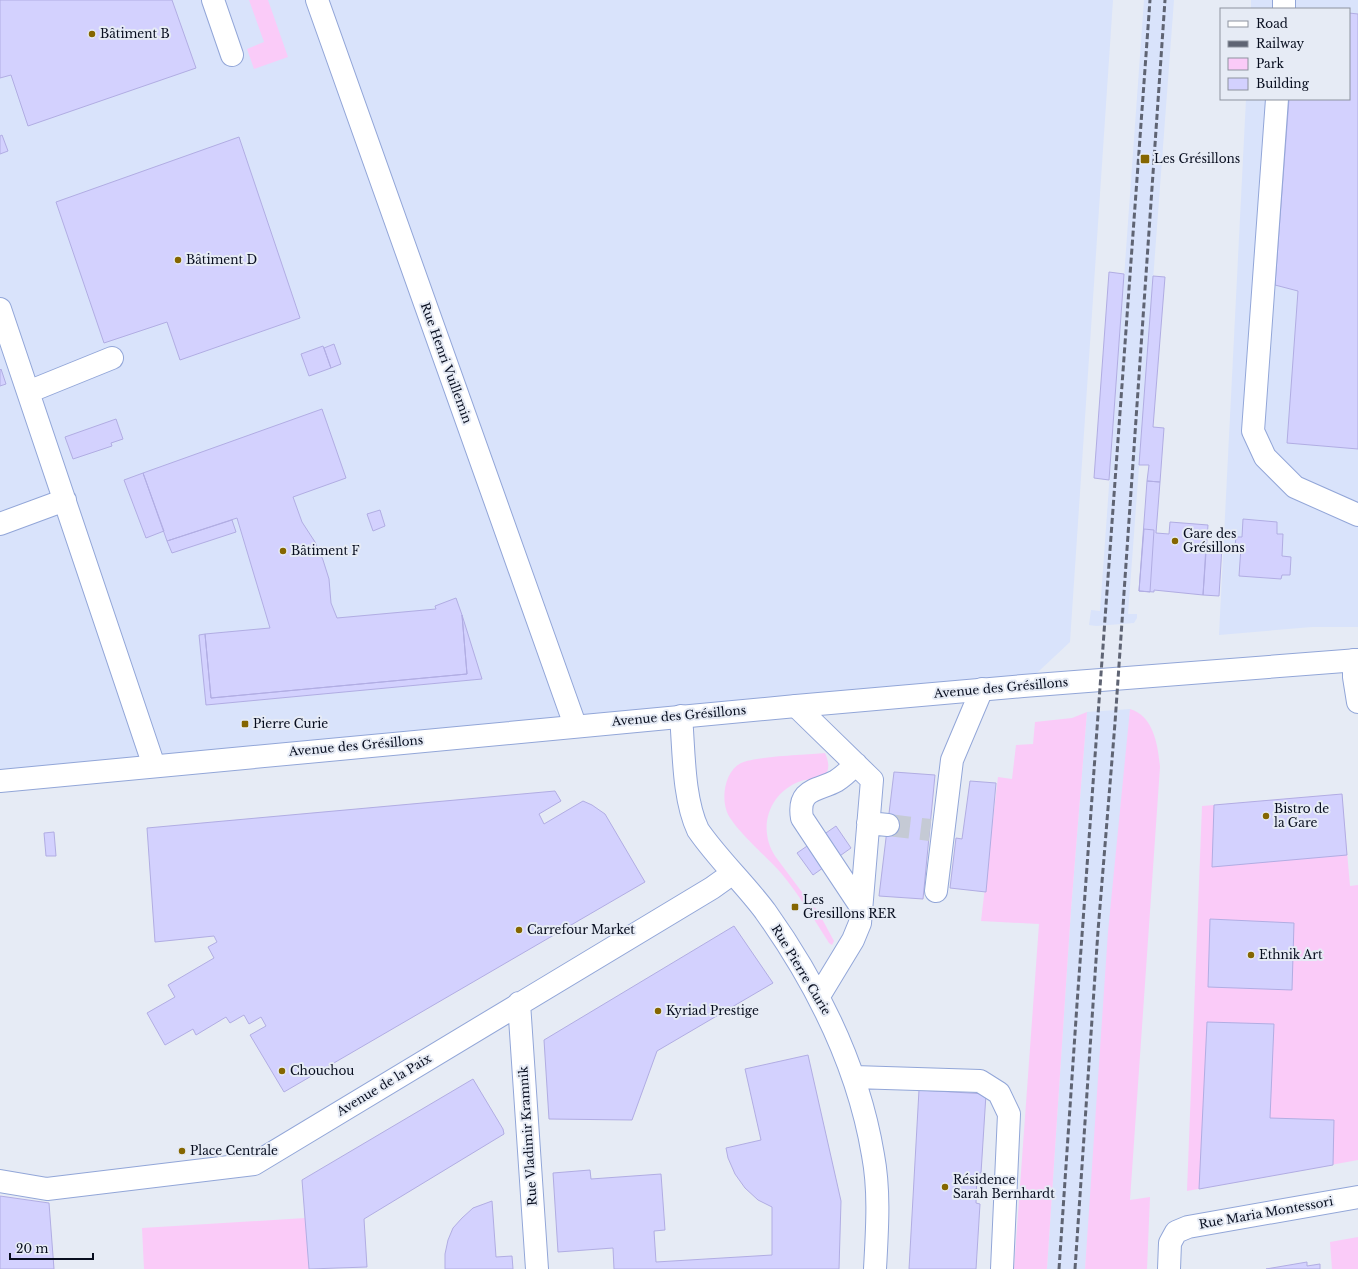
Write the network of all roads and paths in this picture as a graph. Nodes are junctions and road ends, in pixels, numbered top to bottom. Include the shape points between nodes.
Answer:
1 (213, 0) edge
2 (317, 0) edge
3 (232, 55) dead end
4 (1277, 100) edge
5 (0, 309) edge
6 (112, 358) dead end
7 (28, 392) junction
8 (65, 500) junction
9 (1358, 515) edge
10 (0, 524) edge
11 (1356, 660) edge
12 (982, 690) junction
13 (1358, 702) edge
14 (796, 706) junction
15 (682, 716) junction
16 (575, 725) junction
17 (856, 764) junction
18 (154, 766) junction
19 (0, 781) edge
20 (733, 873) junction
21 (936, 891) dead end
22 (861, 907) junction
23 (819, 996) junction
24 (519, 1003) junction
25 (854, 1077) junction
26 (0, 1181) edge
27 (1358, 1197) edge
28 (537, 1269) edge
29 (875, 1269) edge
30 (1002, 1269) edge
31 (1169, 1269) edge

1 - 3 street
2 - 16 street, Rue Henri Vuillemin
4 - 9 street via 1253,431 1265,457 1295,487
5 - 7 street
6 - 7 street
7 - 8 street
8 - 10 street
8 - 18 street
11 - 12 street, Avenue des Grésillons
11 - 13 street via 1354,677
12 - 14 street, Avenue des Grésillons
12 - 21 street via 952,760 936,831
14 - 15 street, Avenue des Grésillons
14 - 17 street
15 - 16 street, Avenue des Grésillons
15 - 20 street, Rue Pierre Curie via 688,798 693,819 706,842
16 - 18 street, Avenue des Grésillons
17 - 22 street via 872,780 878,824
17 - 22 street via 837,780 805,796 801,810 802,818
18 - 19 street, Avenue des Grésillons
20 - 23 street, Rue Pierre Curie via 764,910
20 - 24 street, Avenue de la Paix
22 - 23 street via 857,931
23 - 25 street, Rue Pierre Curie
24 - 26 street, Avenue de la Paix via 254,1164 48,1189
24 - 28 street, Rue Vladimir Kramnik
25 - 29 street, Rue Pierre Curie via 874,1155 878,1196
25 - 30 street via 980,1081 999,1093 1009,1114
27 - 31 street, Rue Maria Montessori via 1188,1226 1176,1232 1170,1243

